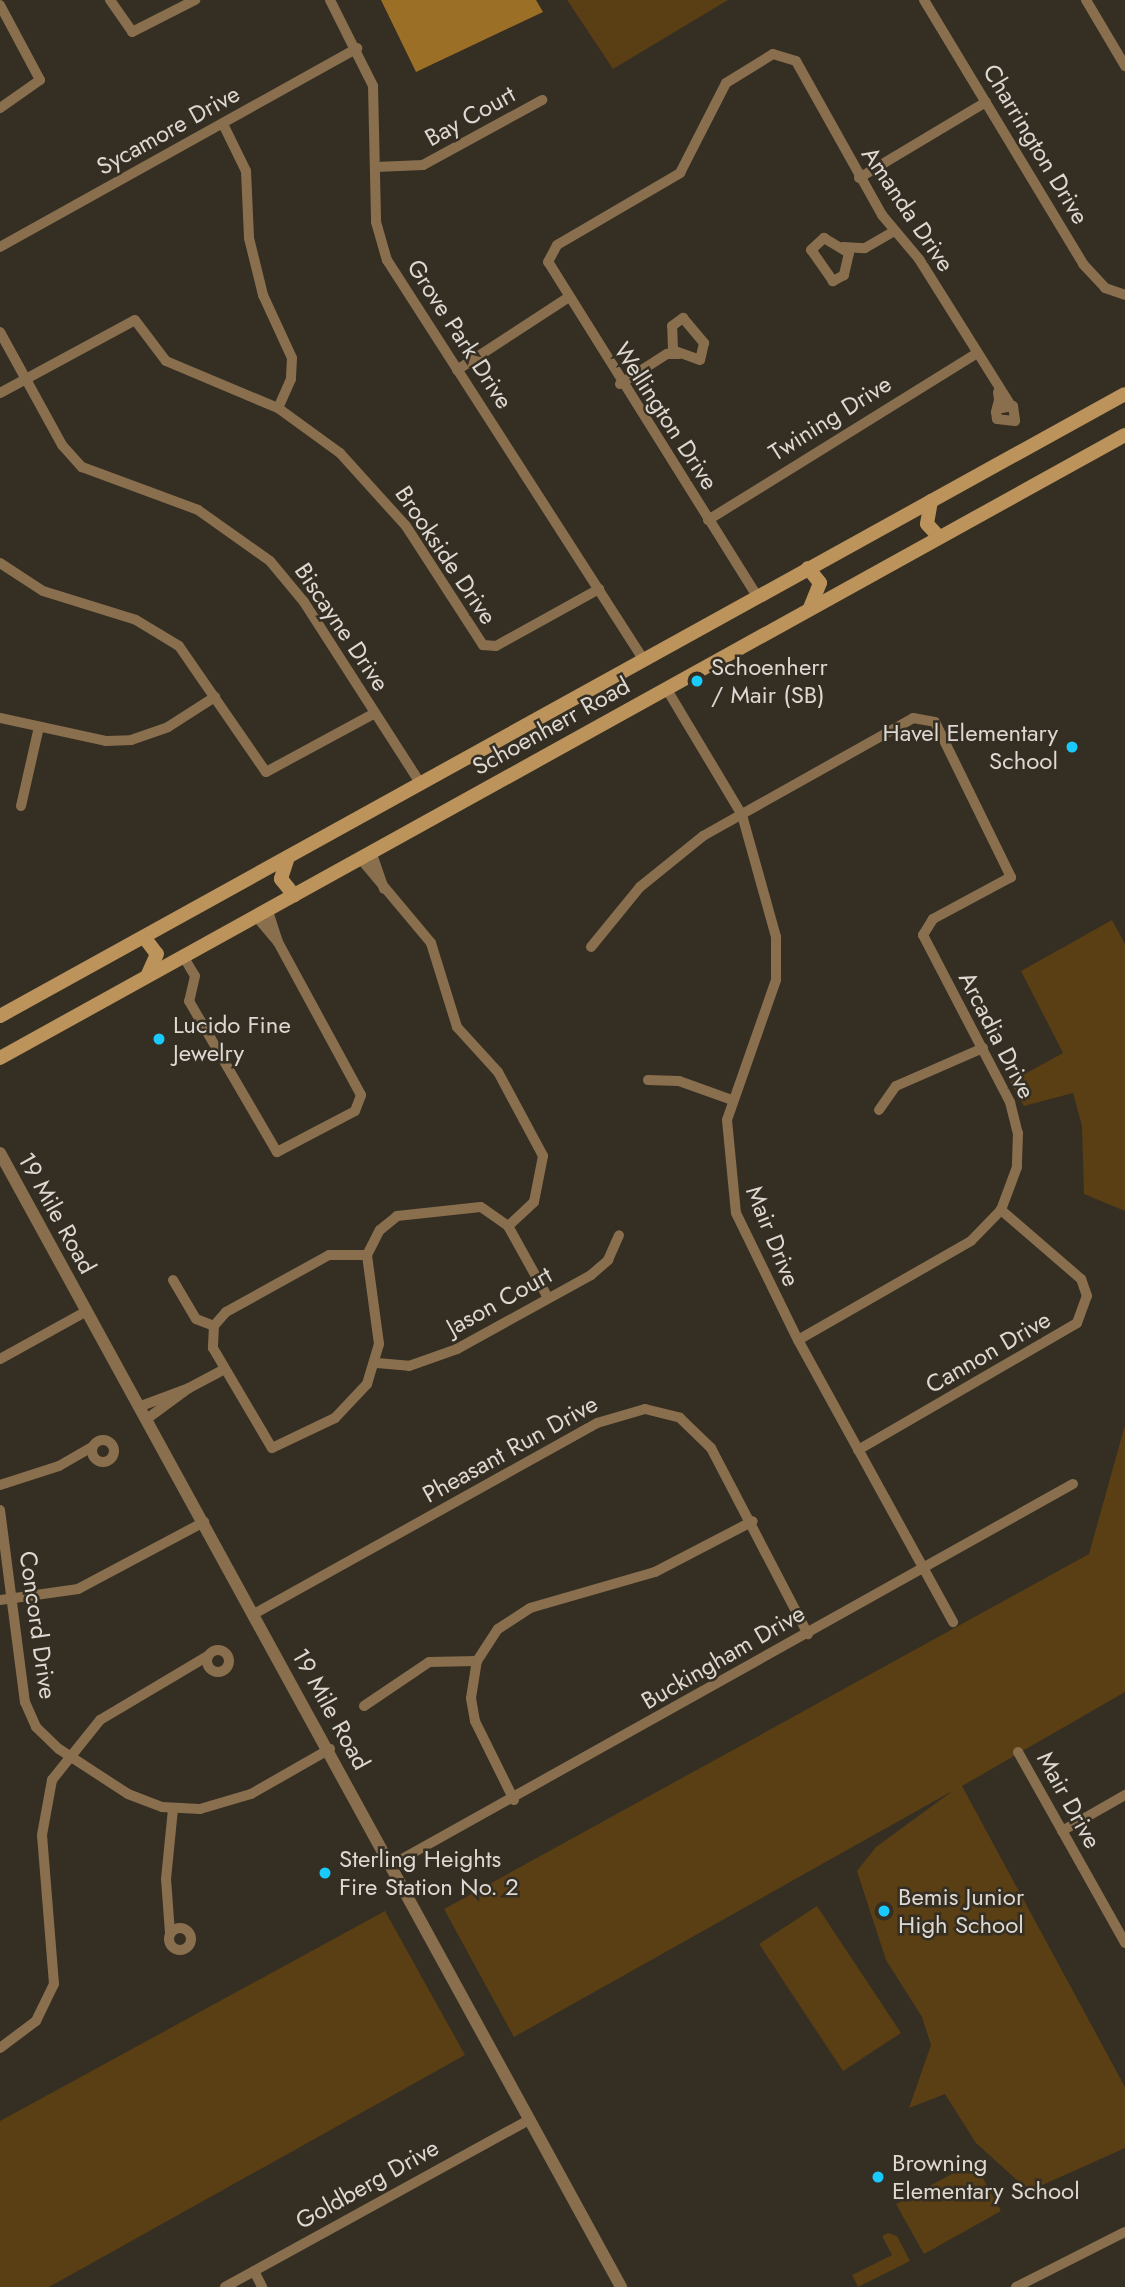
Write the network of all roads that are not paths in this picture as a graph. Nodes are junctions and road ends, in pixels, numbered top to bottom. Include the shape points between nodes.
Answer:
1 (110, 0) edge
2 (195, 0) edge
3 (330, 0) edge
4 (924, 0) edge
5 (1086, 0) edge
6 (0, 5) edge
7 (357, 48) junction
8 (1125, 66) edge
9 (542, 100) dead end
10 (986, 102) junction
11 (0, 108) edge
12 (223, 124) junction
13 (376, 167) junction
14 (859, 178) junction
15 (893, 232) junction
16 (0, 247) edge
17 (843, 247) junction
18 (857, 249) junction
19 (550, 255) joint
20 (849, 262) junction
21 (1125, 295) edge
22 (566, 299) junction
23 (0, 332) edge
24 (672, 341) junction
25 (667, 354) junction
26 (679, 354) junction
27 (976, 354) junction
28 (457, 370) junction
29 (26, 378) junction
30 (620, 384) junction
31 (998, 391) junction
32 (0, 393) edge
33 (1125, 394) edge
34 (1010, 404) junction
35 (278, 408) junction
36 (997, 409) junction
37 (1125, 435) edge
38 (931, 501) junction
39 (708, 520) junction
40 (939, 537) junction
41 (0, 563) edge
42 (808, 568) junction
43 (599, 589) junction
44 (757, 596) junction
45 (809, 609) junction
46 (643, 660) junction
47 (666, 688) junction
48 (215, 697) junction
49 (375, 713) junction
50 (0, 718) edge
51 (38, 727) junction
52 (420, 783) junction
53 (21, 806) dead end
54 (742, 816) junction
55 (365, 855) junction
56 (288, 857) junction
57 (294, 895) junction
58 (261, 912) junction
59 (144, 937) junction
60 (591, 947) dead end
61 (183, 956) junction
62 (146, 976) junction
63 (0, 1016) edge
64 (983, 1048) junction
65 (0, 1058) edge
66 (648, 1080) dead end
67 (732, 1100) junction
68 (879, 1110) dead end
69 (0, 1153) edge
70 (1001, 1210) junction
71 (508, 1226) junction
72 (619, 1235) dead end
73 (367, 1255) junction
74 (173, 1280) dead end
75 (548, 1298) junction
76 (87, 1311) junction
77 (214, 1326) junction
78 (798, 1340) junction
79 (0, 1359) edge
80 (377, 1363) junction
81 (224, 1369) junction
82 (189, 1388) junction
83 (141, 1406) junction
84 (148, 1418) junction
85 (93, 1446) junction
86 (858, 1450) junction
87 (82, 1456) junction
88 (96, 1460) junction
89 (1073, 1484) dead end
90 (0, 1485) edge
91 (0, 1510) edge
92 (753, 1521) junction
93 (204, 1522) junction
94 (923, 1567) junction
95 (4, 1600) edge
96 (254, 1614) junction
97 (953, 1622) dead end
98 (808, 1634) junction
99 (208, 1656) junction
100 (477, 1661) junction
101 (197, 1666) junction
102 (211, 1670) junction
103 (364, 1706) dead end
104 (330, 1749) junction
105 (1018, 1752) dead end
106 (68, 1755) junction
107 (1125, 1795) edge
108 (514, 1800) junction
109 (173, 1809) junction
110 (1062, 1830) junction
111 (393, 1864) junction
112 (171, 1920) junction
113 (183, 1928) junction
114 (170, 1933) junction
115 (1125, 1942) edge
116 (0, 2048) edge
117 (530, 2119) junction
118 (1124, 2231) edge
119 (254, 2271) junction
120 (225, 2287) edge
121 (262, 2287) edge
122 (621, 2287) edge
123 (1016, 2287) edge

1 - 2 street via 128,29 142,31
3 - 7 street, Grove Park Drive
4 - 10 street, Charrington Drive
5 - 8 street
6 - 11 street via 40,73 37,88
7 - 12 street, Sycamore Drive
7 - 13 street, Grove Park Drive via 373,86
9 - 13 street, Bay Court via 423,165
10 - 14 street
10 - 21 street, Charrington Drive via 1083,264 1105,288
12 - 16 street, Sycamore Drive
12 - 35 street via 246,170 249,238 263,295 292,358 291,379
13 - 28 street, Grove Park Drive via 381,245
14 - 15 street, Amanda Drive
14 - 19 street, Amanda Drive via 801,68 784,53 759,62 718,92 693,158 680,173
15 - 18 street
15 - 27 street, Amanda Drive via 919,259
17 - 18 street
17 - 20 street
17 - 20 street via 820,238 811,250 833,281
18 - 20 street
19 - 22 street, Wellington Drive via 549,269
22 - 28 street
22 - 30 street, Wellington Drive
23 - 29 street, Biscayne Drive
24 - 25 street
24 - 26 street
24 - 26 street via 674,322 686,319 706,350 700,360
25 - 26 street
25 - 30 street
27 - 31 street, Amanda Drive
27 - 39 street, Twining Drive
28 - 43 street, Grove Park Drive
29 - 32 street
29 - 35 street, Brookside Drive via 135,320 174,366
29 - 49 street, Biscayne Drive via 62,445 82,467 198,510 270,561
30 - 39 street, Wellington Drive
31 - 34 street, Amanda Drive
31 - 36 street
33 - 38 main road, Schoenherr Road
34 - 36 street
34 - 36 street via 1017,415 1009,425 999,422
35 - 43 street, Brookside Drive via 340,453 386,500 483,645 496,646
37 - 40 main road, Schoenherr Road
38 - 40 main road via 928,524
38 - 42 main road, Schoenherr Road
39 - 44 street, Wellington Drive
40 - 45 main road, Schoenherr Road
41 - 48 street via 55,596 153,629 179,646
42 - 44 main road, Schoenherr Road
42 - 45 main road via 820,587
43 - 46 street, Grove Park Drive
44 - 46 main road, Schoenherr Road
45 - 47 main road, Schoenherr Road
46 - 52 main road, Schoenherr Road
47 - 54 street, Mair Drive
47 - 55 main road, Schoenherr Road
48 - 49 street via 266,772
48 - 51 street via 168,727 131,740
49 - 52 street, Biscayne Drive
50 - 51 street
51 - 53 street
52 - 56 main road, Schoenherr Road
54 - 60 street via 669,861
54 - 64 street, Arcadia Drive via 924,715 935,722 1009,868 1005,884 922,928
54 - 67 street, Mair Drive via 770,898 776,980
55 - 57 main road, Schoenherr Road
55 - 71 street via 384,889 431,943 457,1027 498,1072 543,1156 534,1202
56 - 57 main road via 281,878
56 - 59 main road, Schoenherr Road
57 - 58 main road, Schoenherr Road
58 - 61 main road, Schoenherr Road
58 - 61 street via 361,1100 355,1111 277,1152 189,1001 195,976
59 - 62 main road via 157,954
59 - 63 main road, Schoenherr Road
61 - 62 main road, Schoenherr Road
62 - 65 main road, Schoenherr Road
64 - 68 street via 896,1086
64 - 70 street, Arcadia Drive via 1018,1133 1017,1167
66 - 67 street via 679,1081
67 - 78 street, Mair Drive via 727,1160 732,1201
69 - 76 street, 19 Mile Road
70 - 78 street, Arcadia Drive via 957,1250
70 - 86 street, Cannon Drive via 1081,1279 1087,1296 1077,1323
71 - 73 street via 467,1205 406,1213 380,1230
71 - 75 street
72 - 75 street, Jason Court via 598,1269
73 - 77 street via 329,1255 226,1312
73 - 80 street
74 - 77 street via 192,1314
75 - 80 street, Jason Court via 449,1353 401,1368
76 - 79 street
76 - 83 street, 19 Mile Road
77 - 81 street via 213,1348
78 - 86 street, Mair Drive
80 - 81 street via 348,1407 278,1449 264,1442
81 - 82 street
82 - 83 street
82 - 84 street
83 - 84 street, 19 Mile Road
84 - 93 street, 19 Mile Road
85 - 87 street
85 - 88 street
85 - 88 street via 102,1440 114,1448 109,1461
86 - 94 street, Mair Drive
87 - 88 street
87 - 90 street
89 - 94 street, Buckingham Drive
91 - 95 street, Concord Drive
92 - 96 street, Pheasant Run Drive via 690,1425 669,1412 634,1410 597,1423
92 - 98 street, Pheasant Run Drive
92 - 100 street via 656,1572 519,1614 498,1629
93 - 95 street via 101,1581 60,1594
93 - 96 street, 19 Mile Road
94 - 97 street, Mair Drive
94 - 98 street, Buckingham Drive
95 - 106 street, Concord Drive via 29,1715
96 - 104 street, 19 Mile Road
98 - 108 street, Buckingham Drive
99 - 101 street
99 - 102 street
99 - 102 street via 221,1650 229,1657 225,1671
100 - 103 street via 429,1662
100 - 108 street via 471,1698 475,1721
101 - 102 street
101 - 106 street via 100,1720
104 - 109 street via 237,1800
104 - 111 street, 19 Mile Road
105 - 110 street, Mair Drive
106 - 109 street, Concord Drive via 128,1794
106 - 116 street via 42,1814 52,1932 51,1996 30,2029
107 - 110 street
108 - 111 street, Buckingham Drive
109 - 112 street via 166,1879
110 - 115 street, Mair Drive
111 - 117 street, 19 Mile Road
112 - 113 street
112 - 114 street
113 - 114 street
113 - 114 street via 192,1940 186,1949 172,1947
117 - 119 street, Goldberg Drive
117 - 122 street, 19 Mile Road
118 - 123 street
119 - 120 street, Goldberg Drive
119 - 121 street

